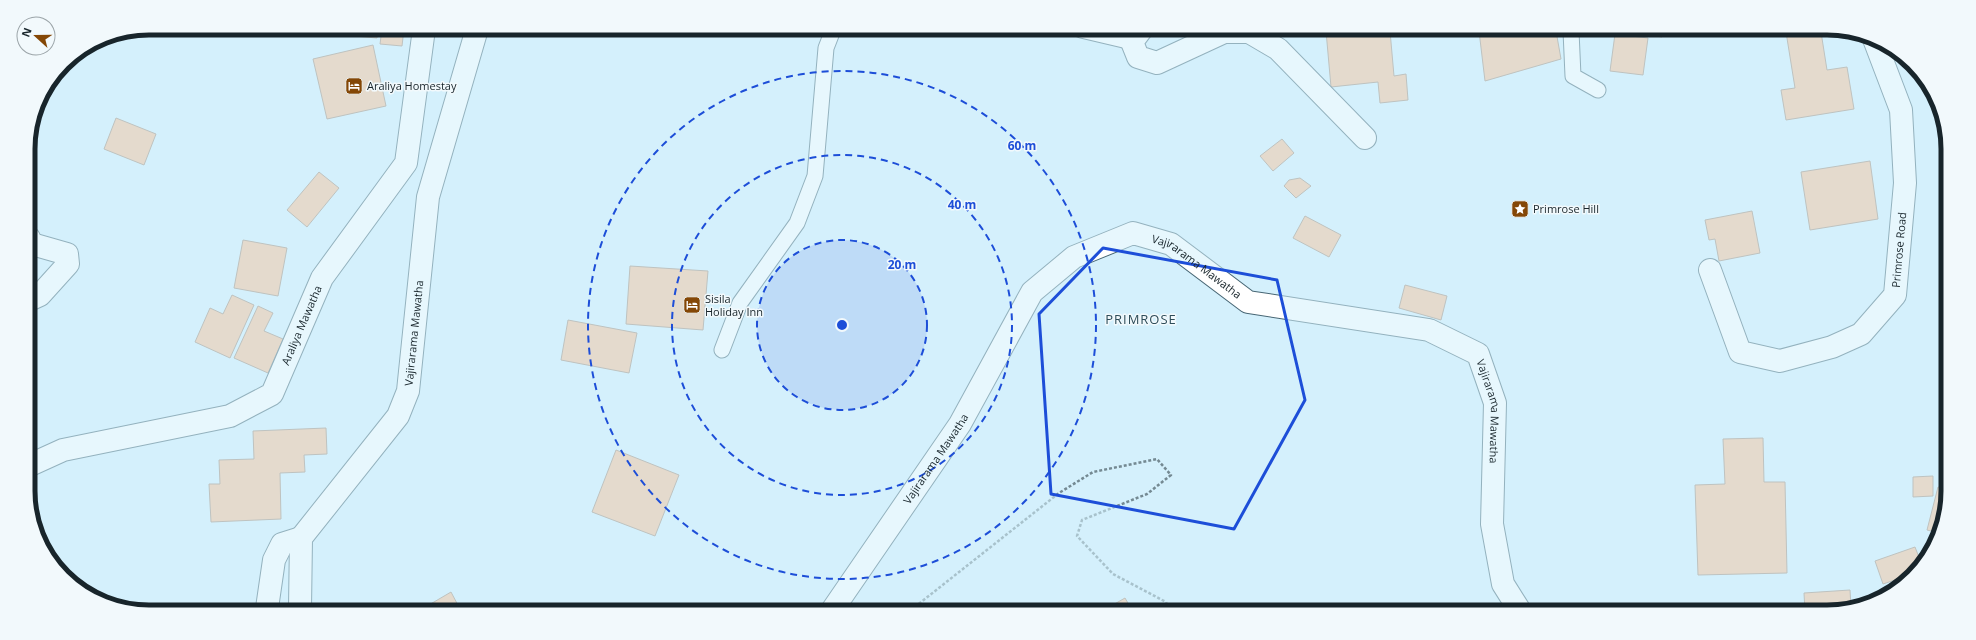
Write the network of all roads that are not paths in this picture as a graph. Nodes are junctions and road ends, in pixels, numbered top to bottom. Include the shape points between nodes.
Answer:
1 (423, 35) edge
2 (474, 35) edge
3 (830, 35) edge
4 (1218, 35) edge
5 (1254, 35) edge
6 (1571, 35) edge
7 (1136, 36) edge
8 (1877, 47) edge
9 (1598, 90) dead end
10 (1366, 138) dead end
11 (35, 245) edge
12 (1710, 270) dead end
13 (35, 297) edge
14 (722, 350) dead end
15 (35, 463) edge
16 (301, 538) junction
17 (267, 605) edge
18 (300, 605) edge
19 (836, 605) edge
20 (1516, 605) edge

1 - 15 street, Araliya Mawatha via 406,163 322,278 272,394 230,416 63,450
2 - 16 street, Vajirarama Mawatha via 428,197 408,391 398,416
3 - 14 lane via 826,48 815,176 798,223 740,303
4 - 7 street via 1157,63 1138,57
5 - 10 street via 1278,49
6 - 9 lane via 1572,76
8 - 12 street, Primrose Road via 1901,110 1905,183 1895,295 1861,334 1832,347 1780,361 1740,352
11 - 13 street via 67,254 68,264
16 - 17 street via 282,544 274,560
16 - 18 street
19 - 20 street, Vajirarama Mawatha via 960,424 1032,292 1074,257 1133,233 1171,244 1248,302 1429,330 1478,354 1495,403 1492,524 1503,584

